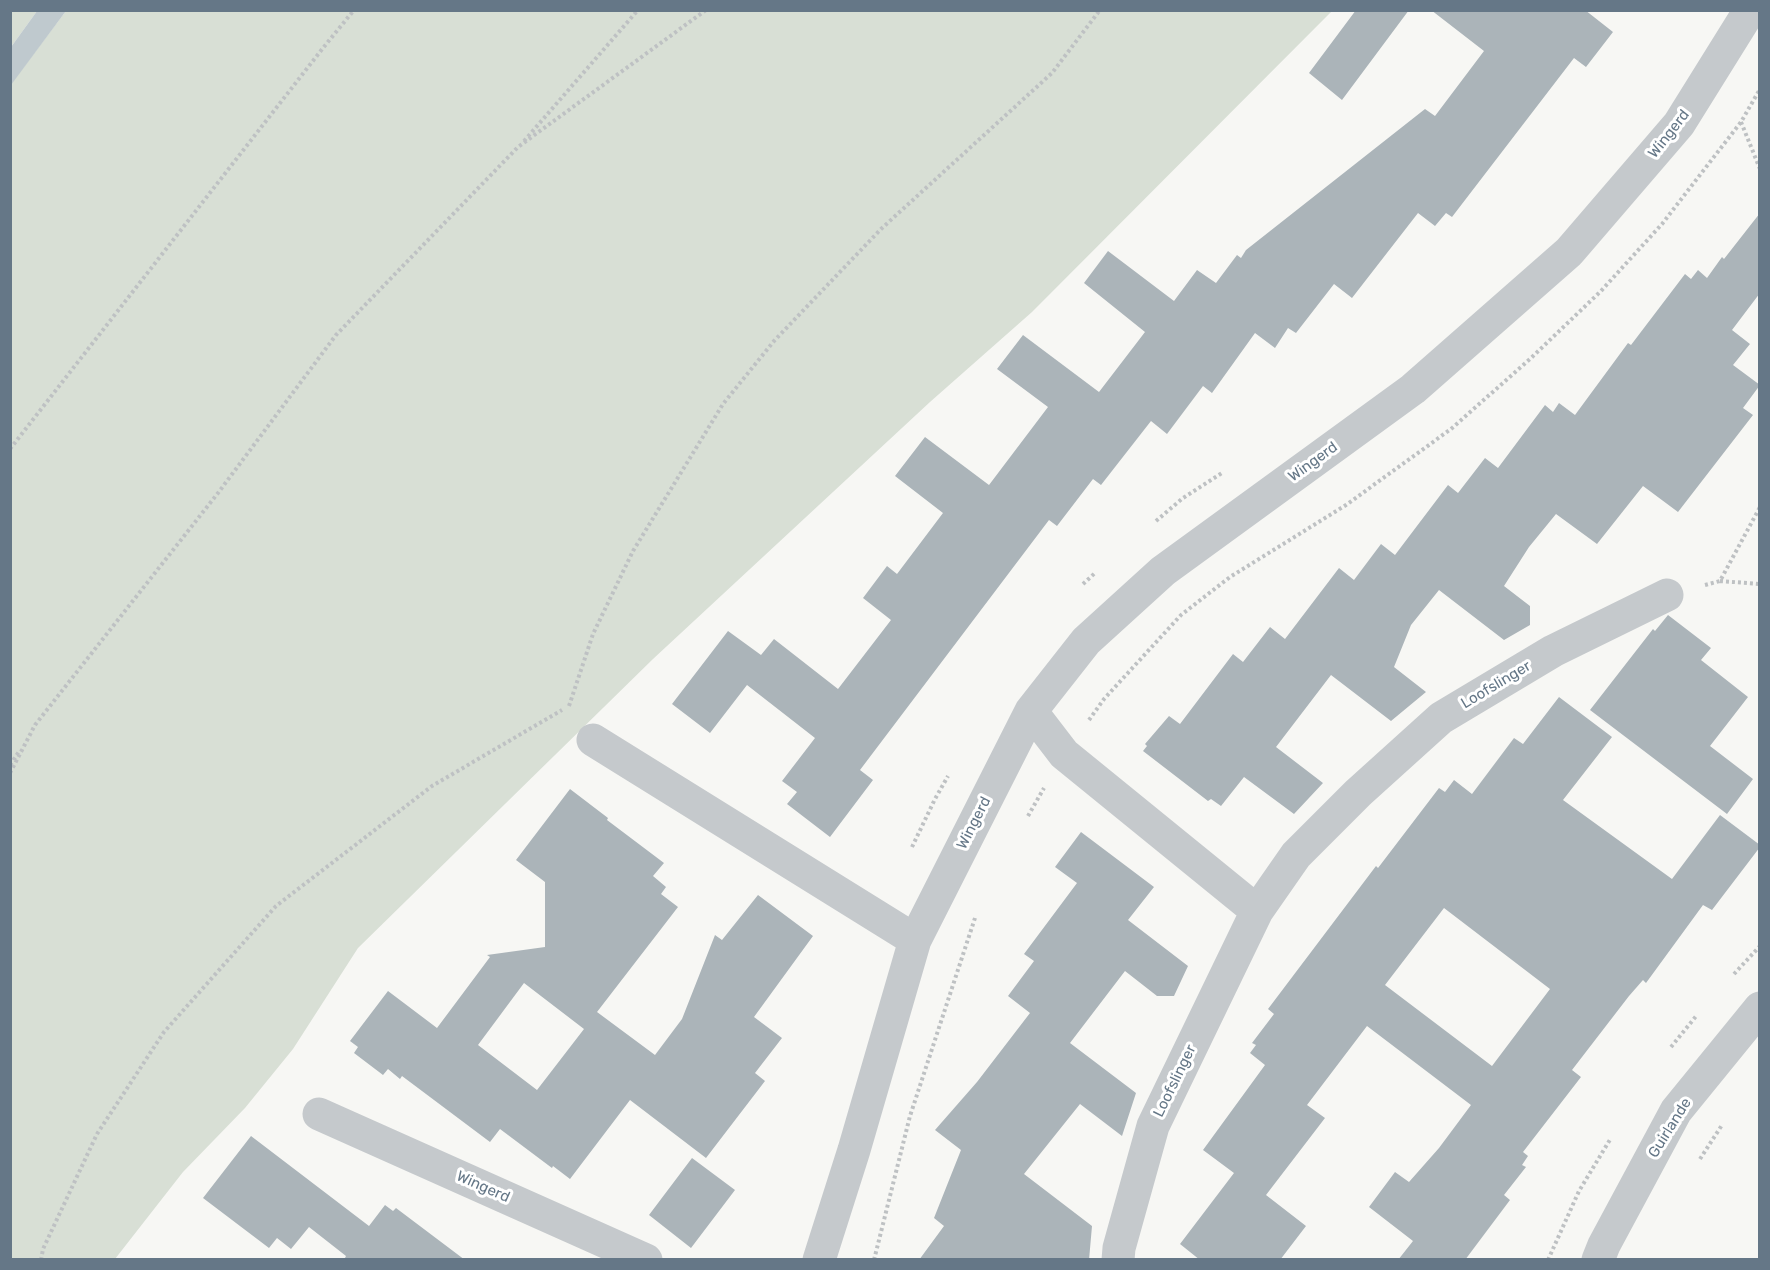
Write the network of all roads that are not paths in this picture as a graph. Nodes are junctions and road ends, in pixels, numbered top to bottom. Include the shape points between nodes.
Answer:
1 (1750, 10) edge
2 (1667, 595) road end
3 (1031, 711) junction
4 (593, 740) dead end
5 (1257, 911) junction
6 (915, 939) junction
7 (1760, 1008) edge
8 (319, 1114) dead end
9 (646, 1260) edge
10 (819, 1260) edge
11 (1118, 1260) edge
12 (1598, 1260) edge

1 - 3 street, Wingerd via 1679,124 1569,252 1413,389 1163,571 1086,641
2 - 5 street, Loofslinger via 1553,651 1441,718 1296,855
3 - 5 street via 1064,754
3 - 6 street, Wingerd
4 - 6 street
5 - 11 street, Loofslinger via 1153,1126
6 - 10 street, Wingerd
7 - 12 street, Guirlande via 1676,1111
8 - 9 street, Wingerd

